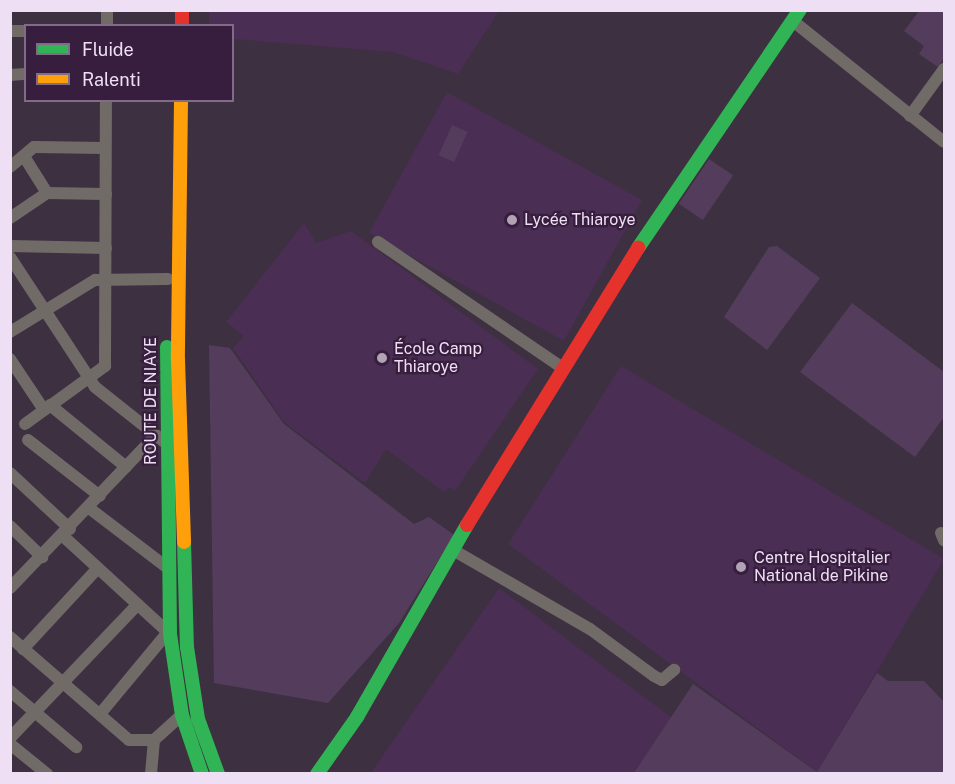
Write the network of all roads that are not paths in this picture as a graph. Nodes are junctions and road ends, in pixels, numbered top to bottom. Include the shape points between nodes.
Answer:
1 (797, 16) edge
2 (945, 69) edge
3 (106, 102) edge
4 (171, 102) edge
5 (181, 102) edge
6 (910, 116) junction
7 (945, 142) edge
8 (105, 148) junction
9 (25, 158) junction
10 (10, 167) edge
11 (47, 193) junction
12 (106, 194) junction
13 (10, 218) edge
14 (378, 242) dead end
15 (10, 246) edge
16 (106, 248) junction
17 (10, 257) edge
18 (105, 279) junction
19 (168, 279) junction
20 (42, 311) junction
21 (10, 332) edge
22 (10, 359) edge
23 (563, 368) junction
24 (90, 379) junction
25 (47, 408) junction
26 (25, 424) dead end
27 (28, 440) dead end
28 (161, 440) junction
29 (126, 467) junction
30 (10, 473) edge
31 (100, 496) junction
32 (89, 508) junction
33 (10, 526) edge
34 (66, 532) junction
35 (453, 550) junction
36 (42, 557) junction
37 (98, 568) junction
38 (169, 569) junction
39 (11, 586) edge
40 (138, 604) junction
41 (169, 633) junction
42 (10, 637) edge
43 (23, 649) junction
44 (674, 670) dead end
45 (60, 681) junction
46 (10, 691) edge
47 (185, 706) junction
48 (33, 711) junction
49 (100, 714) junction
50 (10, 738) edge
51 (154, 740) junction
52 (10, 744) edge
53 (76, 747) dead end
54 (47, 774) edge
55 (151, 774) edge
56 (202, 774) edge
57 (218, 774) edge
58 (317, 774) edge

1 - 6 street
1 - 23 main road via 687,169
2 - 6 street
3 - 8 street
4 - 19 main road, ROUTE DE NIAYE
5 - 47 main road, ROUTE DE NIAYE via 178,360 187,648
6 - 7 street
8 - 9 street via 40,146
8 - 12 street
9 - 10 street
9 - 11 street
11 - 12 street
11 - 13 street
12 - 16 street
14 - 23 street
15 - 16 street
16 - 18 street
17 - 20 street
18 - 19 street
18 - 20 street via 93,281
18 - 24 street via 105,366
19 - 28 main road, ROUTE DE NIAYE
20 - 21 street
20 - 24 street
22 - 25 street
23 - 35 main road
24 - 25 street
24 - 28 street
25 - 26 street
25 - 29 street
27 - 31 street
28 - 29 street
28 - 38 main road, ROUTE DE NIAYE
29 - 31 street
30 - 34 street
31 - 32 street
32 - 34 street
32 - 38 street
33 - 36 street
34 - 36 street
34 - 37 street
35 - 44 street via 529,599 590,629 654,676 662,680
35 - 58 main road via 357,717
36 - 39 street
37 - 40 street
37 - 43 street
38 - 41 main road, ROUTE DE NIAYE
40 - 41 street
40 - 45 street
41 - 47 main road, ROUTE DE NIAYE
41 - 49 street
42 - 43 street
43 - 45 street
45 - 48 street
45 - 49 street
46 - 48 street
47 - 51 street
47 - 56 main road
47 - 57 main road
48 - 50 street
48 - 53 street
49 - 51 street via 131,741
51 - 55 street
52 - 54 street

